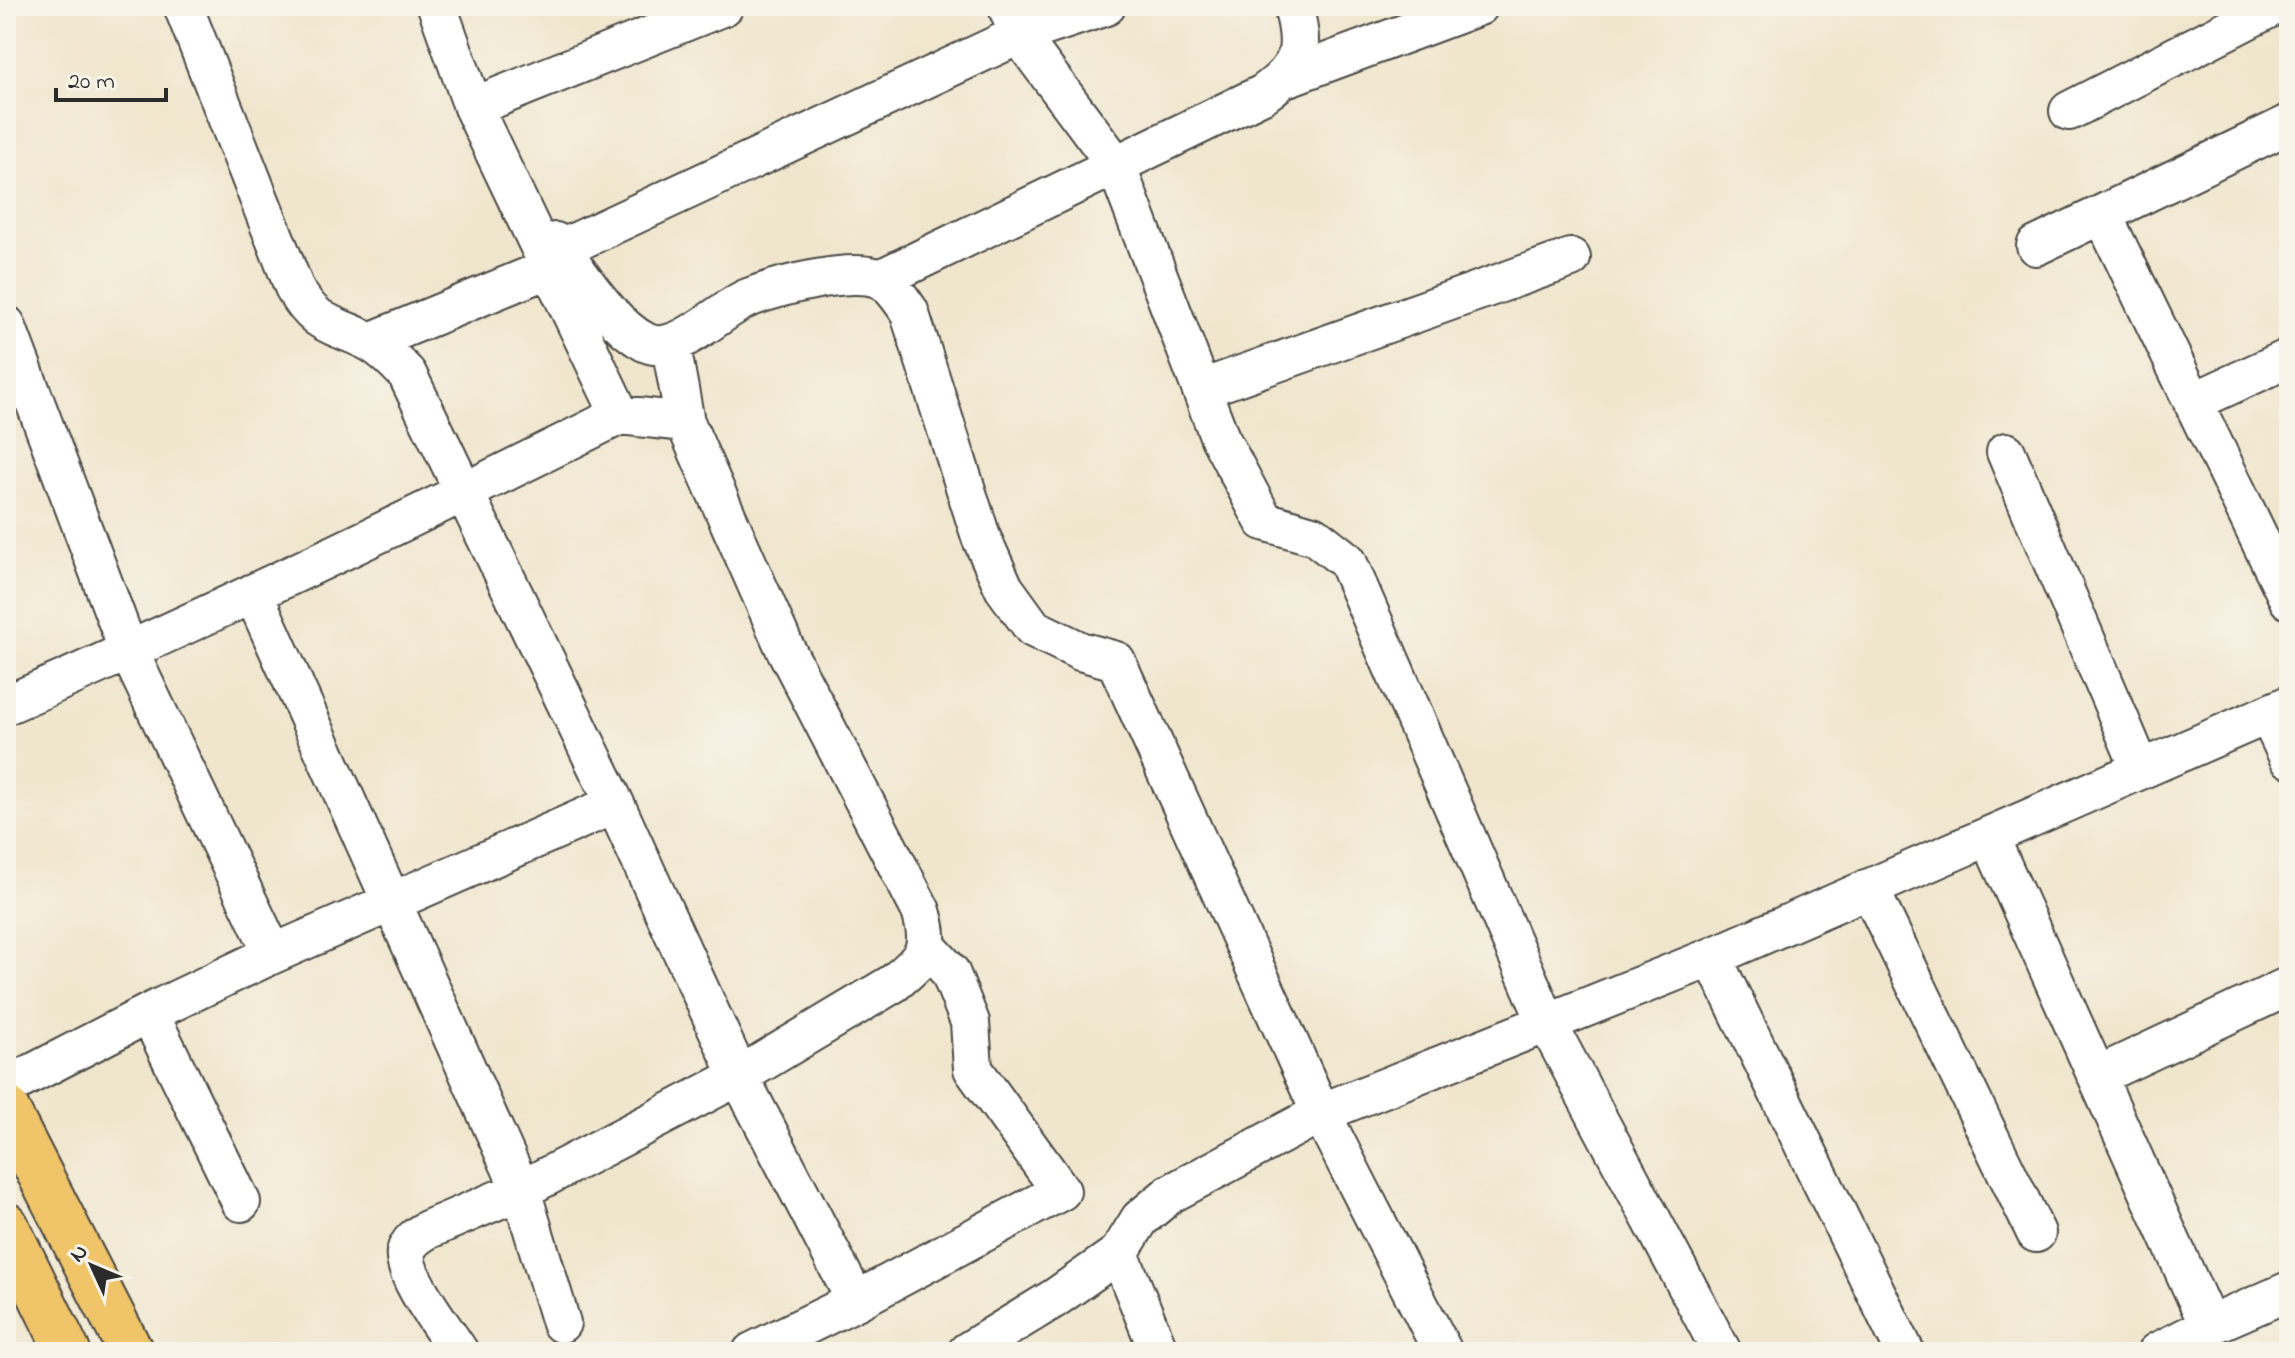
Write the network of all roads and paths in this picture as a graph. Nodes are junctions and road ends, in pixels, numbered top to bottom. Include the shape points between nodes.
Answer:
1 (183, 6) edge
2 (437, 6) edge
3 (724, 6) edge
4 (1106, 6) edge
5 (1293, 6) edge
6 (1479, 6) edge
7 (2274, 6) edge
8 (1013, 20) edge
9 (1288, 77) junction
10 (473, 107) junction
11 (2069, 111) dead end
12 (2289, 124) edge
13 (1116, 165) junction
14 (2103, 216) junction
15 (2036, 246) dead end
16 (1571, 258) dead end
17 (556, 259) junction
18 (880, 279) junction
19 (6, 325) edge
20 (370, 342) junction
21 (671, 346) junction
22 (2289, 358) edge
23 (1202, 389) junction
24 (2193, 402) junction
25 (620, 415) junction
26 (685, 422) junction
27 (2006, 452) dead end
28 (462, 494) junction
29 (253, 593) junction
30 (2289, 600) edge
31 (129, 652) junction
32 (6, 705) edge
33 (2279, 710) edge
34 (2289, 758) edge
35 (2141, 770) junction
36 (615, 804) junction
37 (1989, 836) junction
38 (1869, 888) junction
39 (393, 903) junction
40 (928, 948) junction
41 (273, 954) junction
42 (1712, 957) junction
43 (2289, 986) edge
44 (149, 1013) junction
45 (1547, 1023) junction
46 (739, 1076) junction
47 (2097, 1076) junction
48 (6, 1087) edge
49 (6, 1108) edge
50 (1321, 1113) junction
51 (521, 1190) junction
52 (241, 1202) dead end
53 (6, 1225) edge
54 (2036, 1233) dead end
55 (1119, 1253) junction
56 (2289, 1291) edge
57 (856, 1301) junction
58 (561, 1323) dead end
59 (2209, 1326) junction
60 (68, 1352) edge
61 (131, 1352) edge
62 (459, 1352) edge
63 (752, 1352) edge
64 (967, 1352) edge
65 (1159, 1352) edge
66 (1443, 1352) edge
67 (1722, 1352) edge
68 (1905, 1352) edge
69 (2157, 1352) edge

1 - 20 street via 303,304 321,322
2 - 10 street
3 - 10 street
4 - 8 street
5 - 9 street via 1298,54
6 - 9 street
7 - 11 street
8 - 13 street
8 - 17 street
9 - 13 street
10 - 17 street via 513,190
12 - 14 street
13 - 18 street
13 - 23 street
14 - 15 street
14 - 24 street
16 - 23 street
17 - 20 street
17 - 21 street via 647,344
17 - 25 street
18 - 21 street via 826,276 747,298
18 - 50 street via 909,311 981,537 1004,588 1033,628 1080,651 1116,661
19 - 31 street
20 - 28 street via 407,374
21 - 26 street
22 - 24 street
23 - 45 street via 1220,438 1264,521 1315,536 1347,561
24 - 30 street
25 - 26 street
25 - 28 street
26 - 40 street via 784,646 921,911
27 - 35 street
28 - 29 street
28 - 36 street
29 - 31 street
29 - 39 street
31 - 32 street
31 - 41 street
33 - 34 street
33 - 35 street
35 - 37 street
36 - 39 street
36 - 46 street
37 - 38 street
37 - 47 street
38 - 42 street
38 - 54 street
39 - 41 street
39 - 51 street
40 - 46 street via 894,983
40 - 57 street via 950,972 970,1022 973,1069 1061,1191
41 - 44 street
42 - 45 street
42 - 68 street
43 - 47 street
44 - 48 street
44 - 52 street
45 - 50 street
45 - 67 street
46 - 51 street
46 - 57 street
47 - 59 street
49 - 61 main road
50 - 55 street via 1170,1194 1140,1219
50 - 66 street
51 - 58 street
51 - 62 street via 427,1230 414,1238 406,1253 411,1276
53 - 60 main road
55 - 64 street
55 - 65 street
56 - 59 street
57 - 63 street
59 - 69 street

